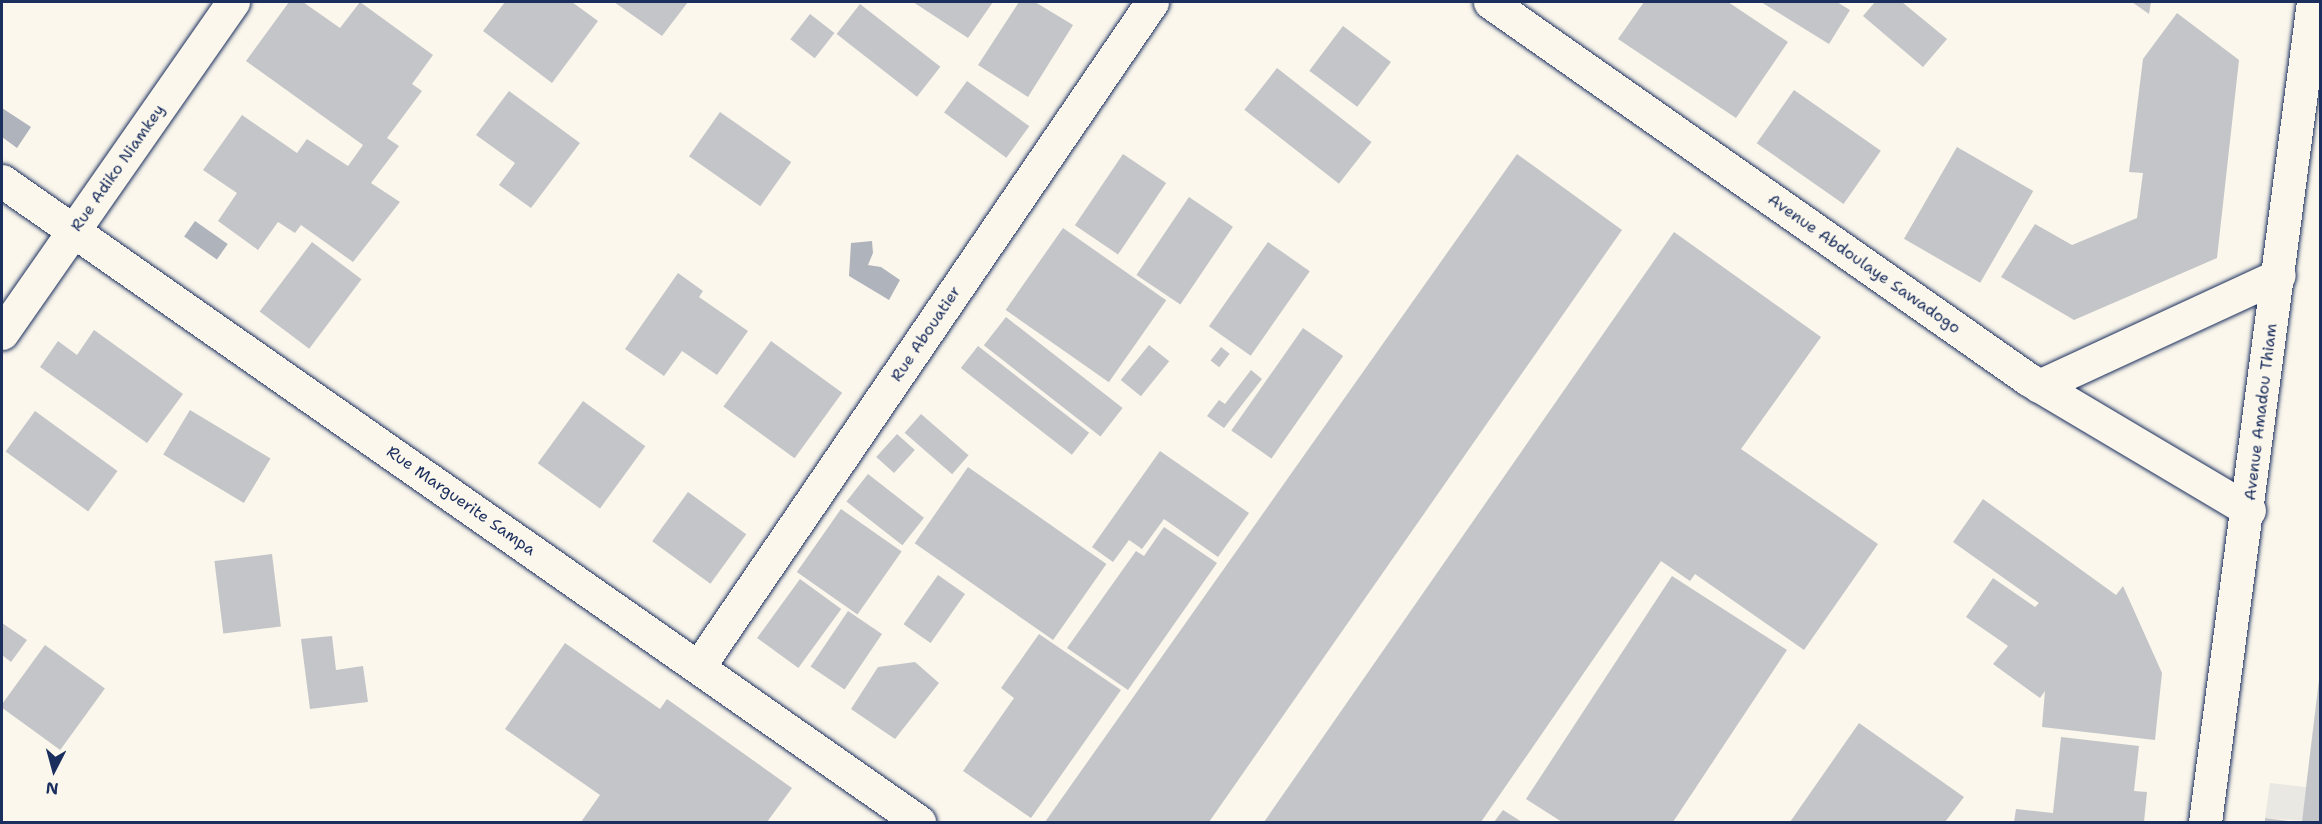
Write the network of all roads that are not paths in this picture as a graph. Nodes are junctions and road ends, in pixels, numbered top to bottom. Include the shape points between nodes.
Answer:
1 (233, 2) edge
2 (1152, 2) edge
3 (1490, 2) edge
4 (2313, 2) edge
5 (2, 181) edge
6 (74, 232) junction
7 (2279, 275) junction
8 (2, 333) edge
9 (2039, 386) junction
10 (2249, 510) junction
11 (699, 666) junction
12 (919, 822) edge
13 (2205, 822) edge

1 - 6 street, Rue Adiko Niamkey
2 - 11 street, Rue Abouatier
3 - 9 street, Avenue Abdoulaye Sawadogo
4 - 7 street, Avenue Amadou Thiam
5 - 6 street, Rue Marguerite Sampa
6 - 8 street, Rue Adiko Niamkey
6 - 11 street, Rue Marguerite Sampa
7 - 9 street
7 - 10 street, Avenue Amadou Thiam
9 - 10 street, Avenue Abdoulaye Sawadogo
10 - 13 street, Avenue Amadou Thiam
11 - 12 street, Rue Marguerite Sampa

